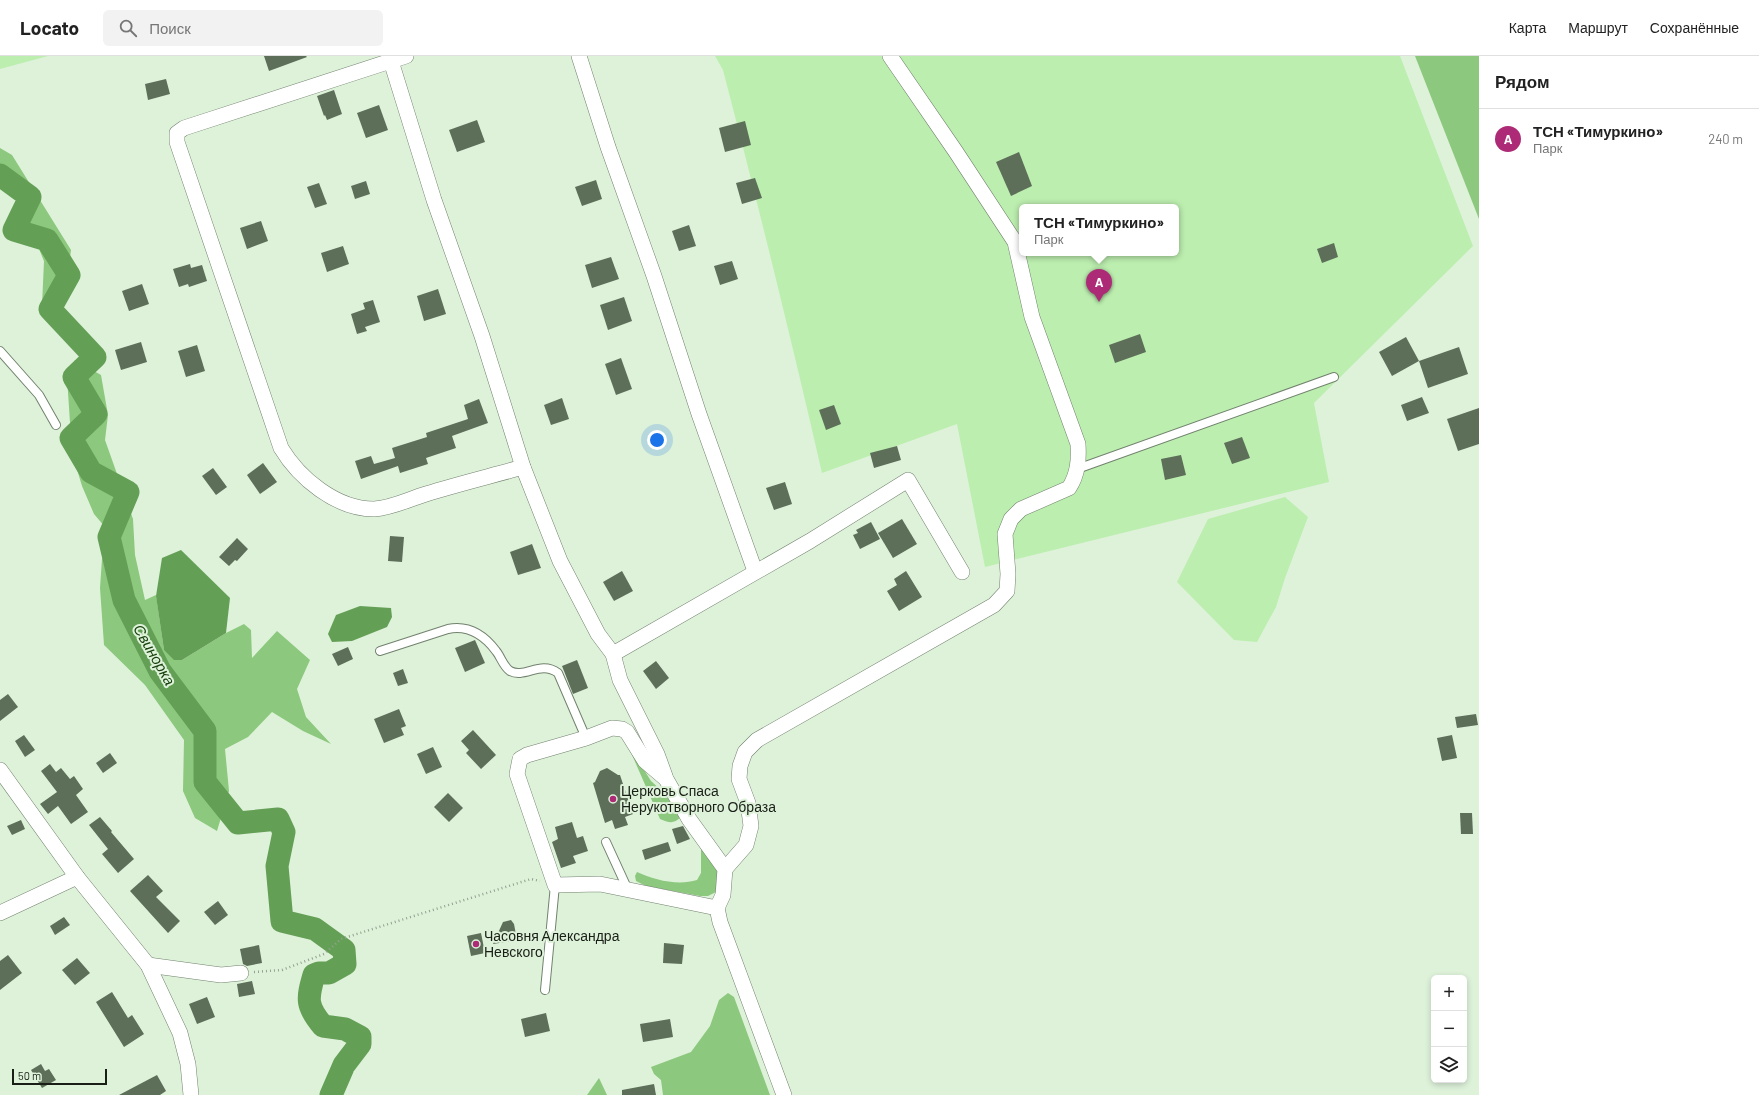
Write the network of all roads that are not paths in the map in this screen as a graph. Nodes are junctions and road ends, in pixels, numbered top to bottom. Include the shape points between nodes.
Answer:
1 (406, 56) edge
2 (579, 56) edge
3 (890, 56) edge
4 (391, 61) junction
5 (0, 351) edge
6 (1334, 377) dead end
7 (56, 425) dead end
8 (523, 467) junction
9 (1077, 469) junction
10 (755, 571) junction
11 (962, 572) dead end
12 (380, 651) dead end
13 (613, 654) junction
14 (586, 738) junction
15 (0, 770) edge
16 (666, 779) junction
17 (606, 842) dead end
18 (725, 869) junction
19 (77, 877) junction
20 (555, 885) junction
21 (628, 890) junction
22 (717, 908) junction
23 (0, 914) edge
24 (148, 965) junction
25 (241, 973) road end
26 (545, 990) dead end
27 (191, 1095) edge
28 (784, 1095) edge

1 - 4 street
2 - 10 street via 699,414
3 - 9 street via 1015,242 1032,317 1078,444 1080,460
4 - 8 street via 434,200 482,336
4 - 8 street via 184,128 177,134 177,142 281,448 298,471 322,490 345,503 374,509
5 - 7 lane via 39,395
6 - 9 lane
8 - 13 street via 560,561 598,634
9 - 18 street via 1070,488 1021,509 1011,519 1005,534 1007,591 994,605 757,740 745,752 739,779 748,803 751,826 746,845
10 - 11 street via 810,541 908,480
10 - 13 street
12 - 14 lane via 456,627 471,630 485,639 512,672 543,667 558,673
13 - 16 street via 620,680 657,754
14 - 16 street via 612,728 622,729 627,732 645,761
14 - 20 street via 527,755 520,759 518,766 517,774
15 - 19 street
16 - 18 street via 689,819
17 - 21 lane
18 - 22 street via 722,896
19 - 23 street
19 - 24 street
20 - 21 street via 600,884
20 - 26 lane
21 - 22 street
22 - 28 street via 723,931
24 - 25 street via 221,975
24 - 27 street via 180,1033 188,1064

